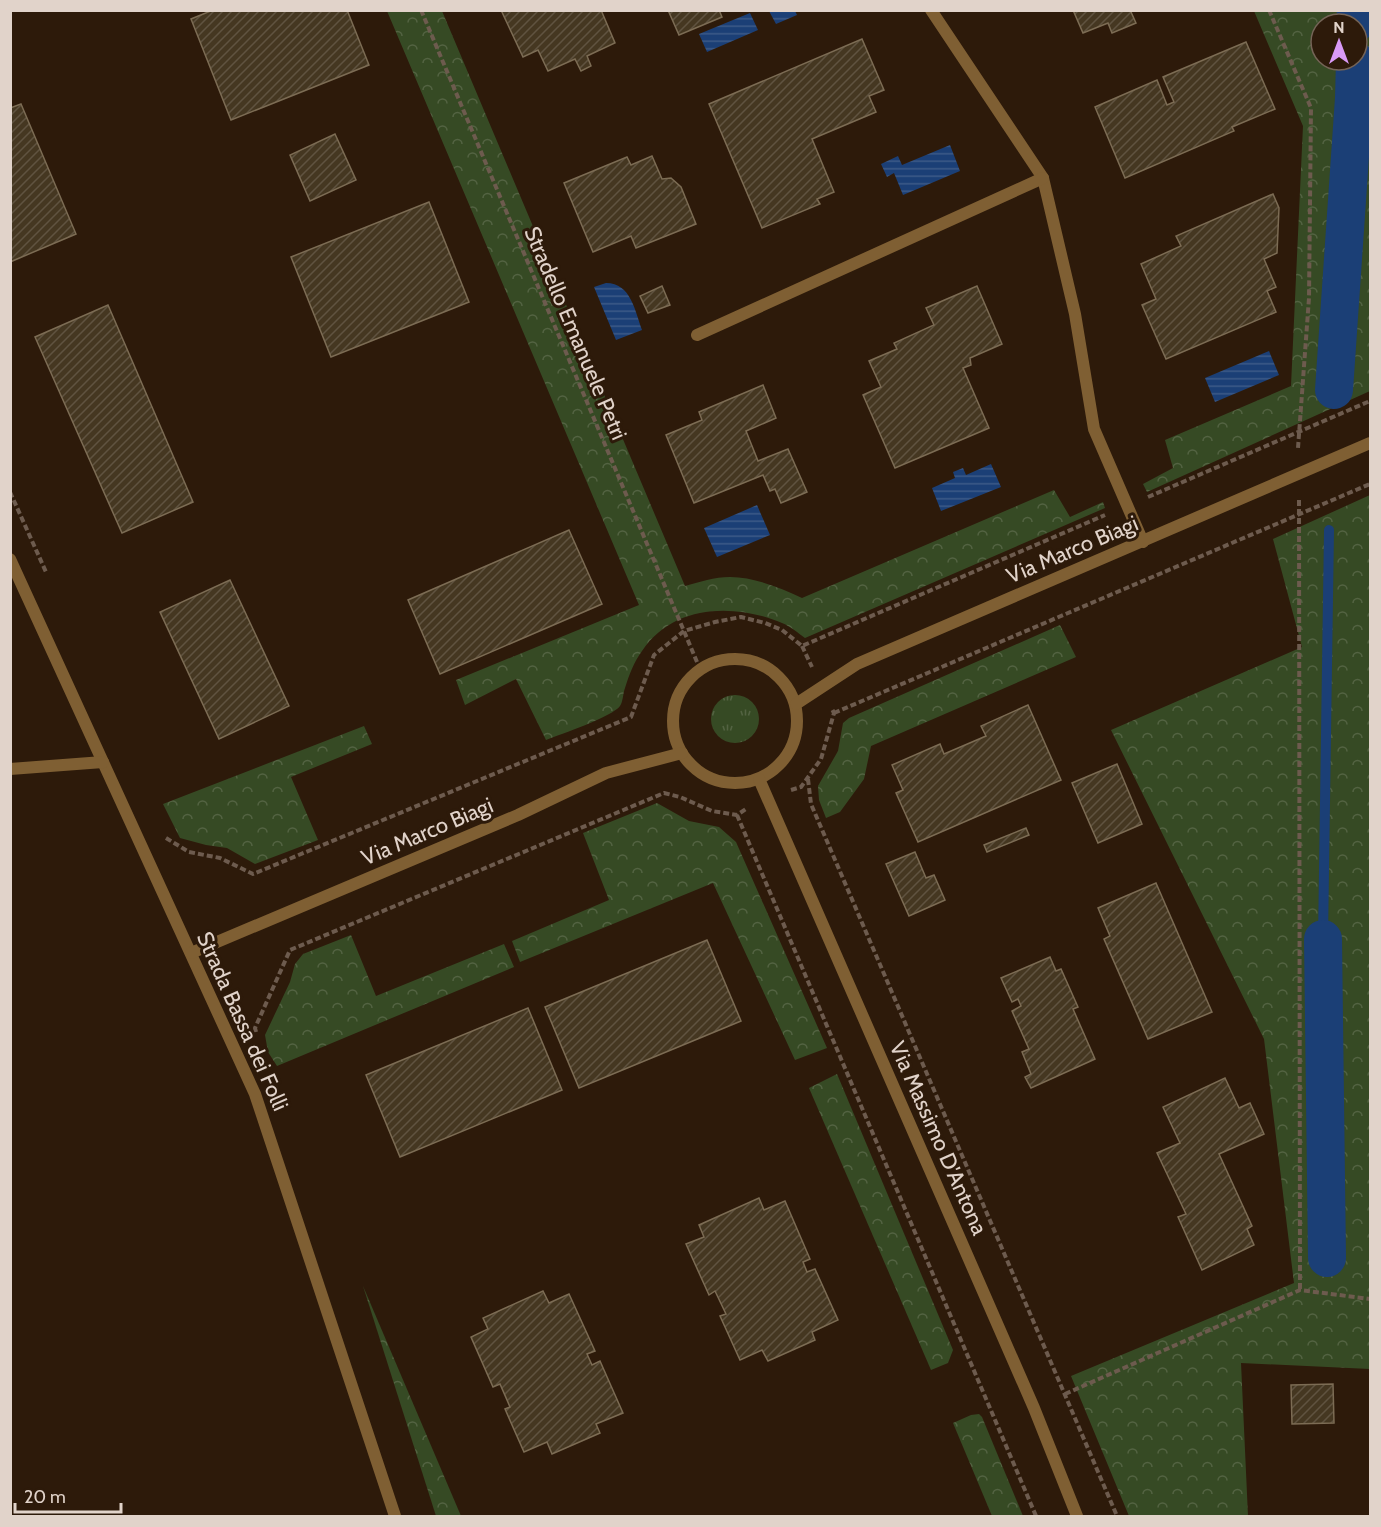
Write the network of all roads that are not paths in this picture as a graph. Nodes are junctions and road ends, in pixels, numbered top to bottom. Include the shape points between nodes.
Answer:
1 (931, 10) edge
2 (1043, 178) junction
3 (697, 335) dead end
4 (1371, 443) edge
5 (1143, 542) junction
6 (11, 562) edge
7 (796, 704) junction
8 (682, 753) junction
9 (103, 762) junction
10 (10, 770) edge
11 (759, 779) junction
12 (191, 953) junction
13 (395, 1516) edge
14 (1077, 1516) edge

1 - 2 street
2 - 3 street
2 - 5 street via 1075,314 1094,429
4 - 5 street, Via Marco Biagi
5 - 7 street, Via Marco Biagi via 857,664
6 - 9 street, Strada Bassa dei Folli
7 - 8 street via 787,686 757,662 738,658 718,661 700,669 677,698 674,735
7 - 11 street via 795,740 787,756
8 - 11 street via 693,767 724,782
8 - 12 street, Via Marco Biagi via 606,773 518,815
9 - 10 street
9 - 12 street, Strada Bassa dei Folli
11 - 14 street, Via Massimo D'Antona via 1034,1408
12 - 13 street, Strada Bassa dei Folli via 255,1094

